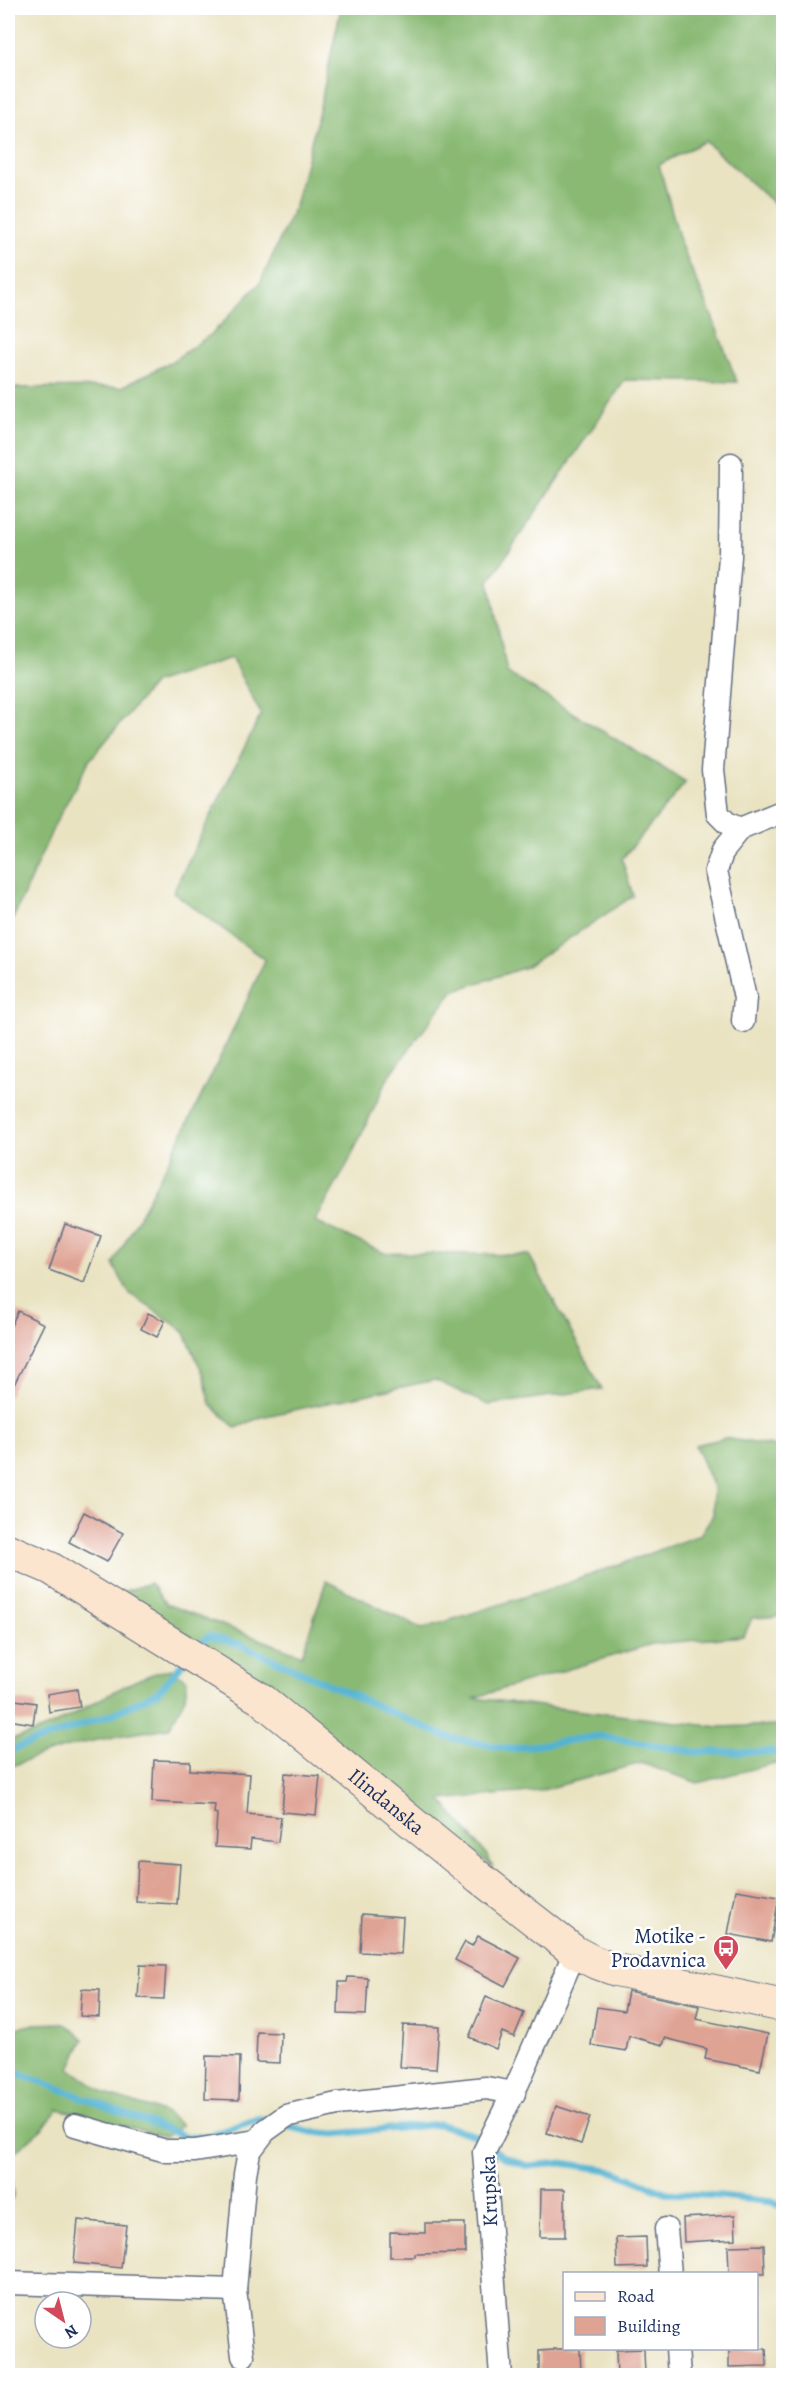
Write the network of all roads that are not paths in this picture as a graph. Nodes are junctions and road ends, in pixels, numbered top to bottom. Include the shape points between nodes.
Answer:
1 (731, 464) dead end
2 (783, 811) edge
3 (740, 829) junction
4 (743, 1021) dead end
5 (8, 1550) edge
6 (575, 1952) junction
7 (783, 2006) edge
8 (514, 2093) junction
9 (75, 2125) dead end
10 (260, 2136) junction
11 (666, 2229) dead end
12 (670, 2272) edge
13 (8, 2283) edge
14 (235, 2290) junction
15 (677, 2350) edge
16 (243, 2356) dead end
17 (501, 2376) edge
18 (679, 2376) edge

1 - 3 street via 730,556 713,770 718,814
2 - 3 street
3 - 4 street via 723,850 716,871 745,998
5 - 6 street, Ilindanska via 50,1568 261,1699
6 - 7 street, Ilindanska via 616,1970
6 - 8 street, Krupska
8 - 10 street via 486,2088 337,2104 286,2116
8 - 17 street, Krupska via 484,2152
9 - 10 street via 166,2151 195,2151
10 - 14 street via 249,2152 245,2175
11 - 12 street
13 - 14 street
14 - 16 street
15 - 18 street

